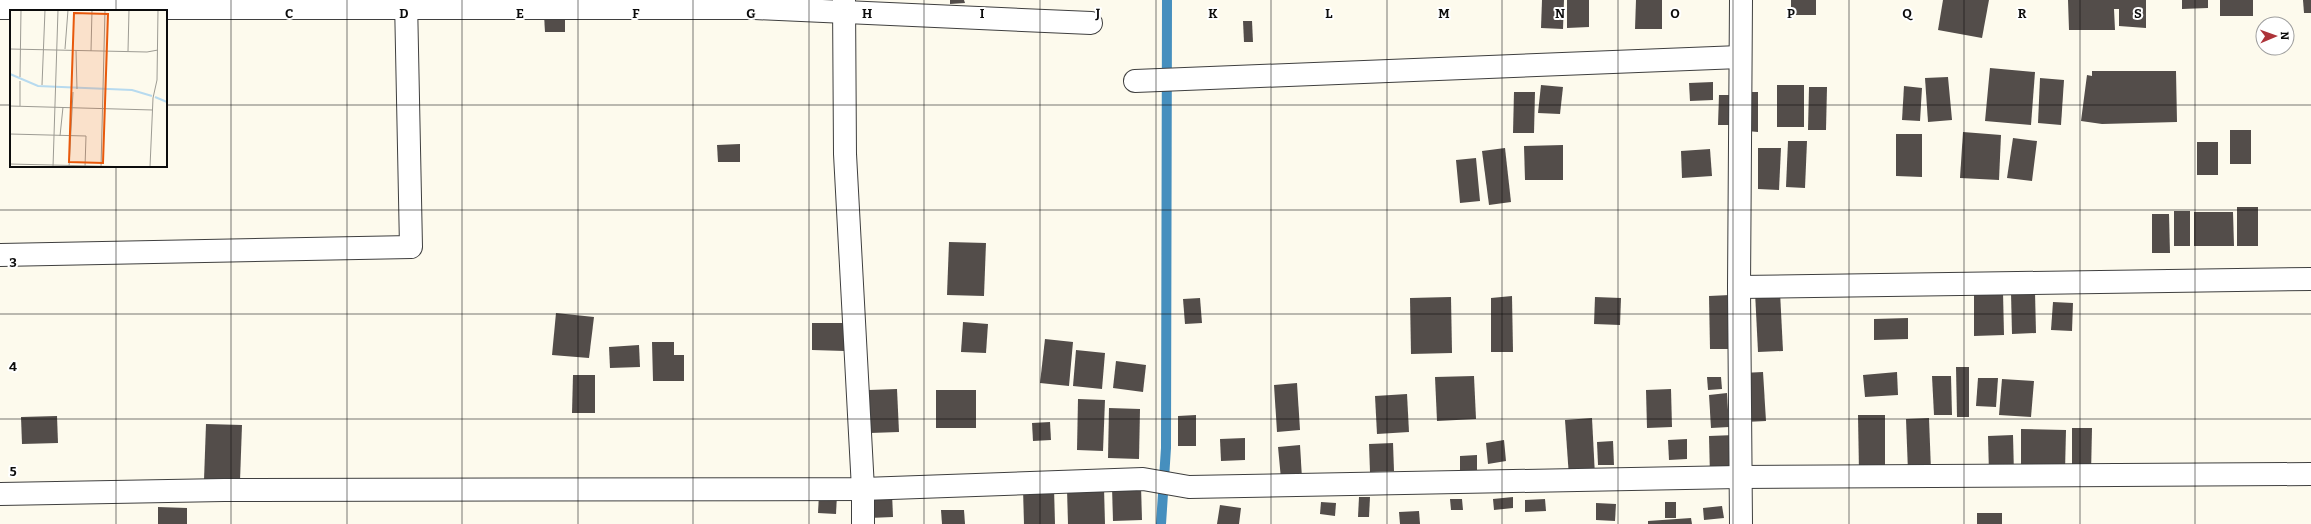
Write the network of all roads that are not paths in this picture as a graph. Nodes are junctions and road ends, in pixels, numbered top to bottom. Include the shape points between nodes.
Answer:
1 (1741, 0) edge
2 (406, 5) edge
3 (844, 6) edge
4 (0, 8) edge
5 (1091, 23) dead end
6 (1740, 57) junction
7 (1135, 81) dead end
8 (0, 255) edge
9 (2311, 279) edge
10 (1739, 288) junction
11 (2311, 474) edge
12 (1739, 477) junction
13 (863, 489) junction
14 (0, 494) edge
15 (863, 524) edge
16 (1741, 524) edge

1 - 6 street
2 - 3 street via 755,8
2 - 4 street
2 - 8 street via 411,247
3 - 5 street
3 - 13 street via 845,154
6 - 7 street
6 - 10 street
9 - 10 street
10 - 12 street
11 - 12 street
12 - 13 street via 1189,487 1143,479
12 - 16 street
13 - 14 street via 224,490
13 - 15 street

